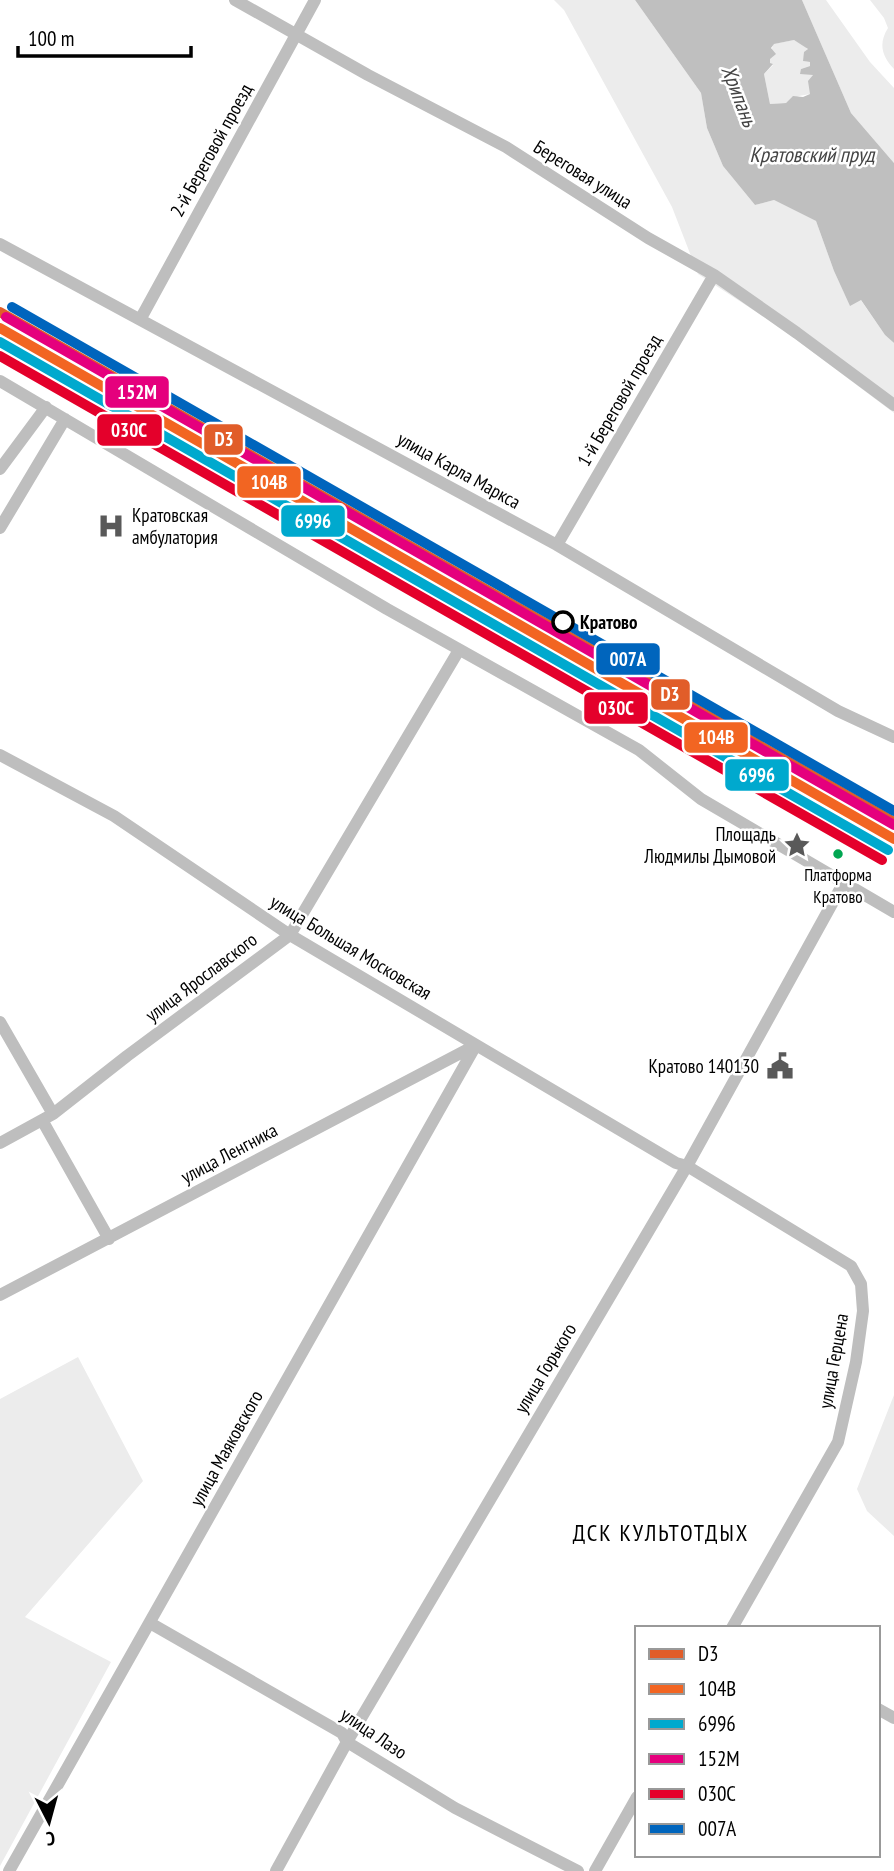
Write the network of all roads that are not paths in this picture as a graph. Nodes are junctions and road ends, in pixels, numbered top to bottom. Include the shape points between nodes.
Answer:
1 (235, 0) edge
2 (314, 0) edge
3 (297, 33) junction
4 (0, 244) edge
5 (714, 275) junction
6 (141, 318) junction
7 (0, 380) edge
8 (894, 405) edge
9 (46, 407) junction
10 (65, 419) junction
11 (0, 469) edge
12 (0, 528) edge
13 (557, 545) junction
14 (458, 650) junction
15 (894, 737) edge
16 (0, 755) edge
17 (844, 882) junction
18 (894, 912) edge
19 (290, 935) junction
20 (0, 1022) edge
21 (476, 1045) junction
22 (47, 1117) junction
23 (0, 1143) edge
24 (687, 1167) junction
25 (109, 1239) junction
26 (0, 1295) edge
27 (150, 1623) junction
28 (733, 1626) edge
29 (347, 1742) junction
30 (635, 1801) edge
31 (9, 1871) edge
32 (276, 1871) edge
33 (578, 1871) edge
34 (595, 1871) edge

1 - 3 street, Береговая улица
2 - 3 street, 2-й Береговой проезд
3 - 5 street, Береговая улица via 506,147
3 - 6 street, 2-й Береговой проезд
4 - 6 street, улица Карла Маркса
5 - 8 street, Береговая улица
5 - 13 street, 1-й Береговой проезд
6 - 13 street, улица Карла Маркса
7 - 9 street
9 - 10 street
9 - 11 street
10 - 12 street
10 - 14 street
13 - 15 street, улица Карла Маркса via 838,710
14 - 17 street via 639,750 701,799
14 - 19 street, улица Ярославского
16 - 19 street, улица Большая Московская via 114,816
17 - 18 street
17 - 24 street, улица Горького
19 - 21 street, улица Большая Московская
19 - 22 street, улица Ярославского
20 - 22 street
21 - 24 street, улица Большая Московская
21 - 25 street, улица Ленгника
21 - 27 street, улица Маяковского
22 - 23 street, улица Ярославского
22 - 25 street
24 - 28 street, улица Герцена via 851,1266 861,1284 863,1311 856,1362 838,1442
24 - 29 street, улица Горького
25 - 26 street, улица Ленгника
27 - 29 street, улица Лазо via 342,1733
27 - 31 street, улица Маяковского
29 - 32 street, улица Горького
29 - 33 street, улица Лазо via 455,1808
30 - 34 street

